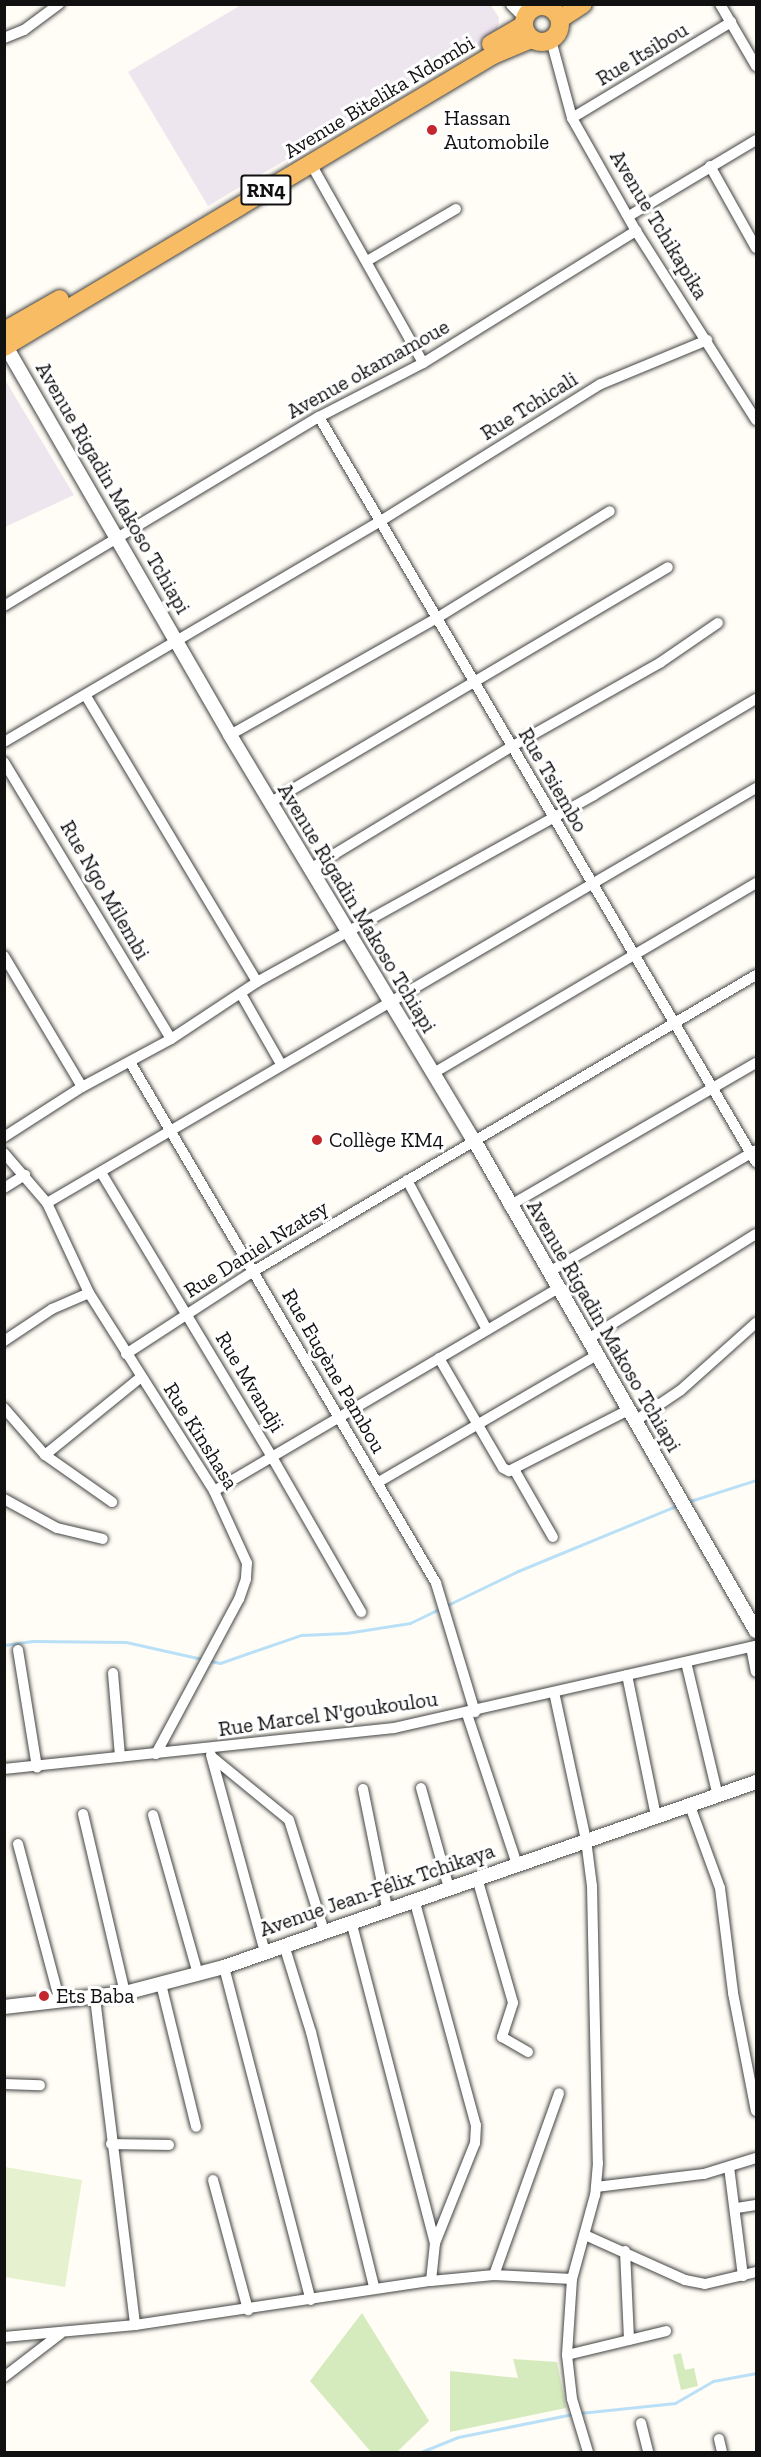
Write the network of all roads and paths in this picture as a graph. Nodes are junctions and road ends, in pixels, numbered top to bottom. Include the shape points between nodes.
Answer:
1 (59, 4) edge
2 (583, 4) edge
3 (720, 4) edge
4 (550, 8) edge
5 (523, 21) edge
6 (731, 22) junction
7 (4, 38) edge
8 (551, 40) junction
9 (756, 66) edge
10 (572, 118) junction
11 (756, 140) edge
12 (311, 164) junction
13 (710, 166) junction
14 (456, 209) dead end
15 (629, 216) junction
16 (636, 231) junction
17 (756, 248) edge
18 (368, 261) junction
19 (707, 340) junction
20 (5, 342) edge
21 (423, 363) junction
22 (319, 417) junction
23 (756, 420) edge
24 (610, 511) dead end
25 (379, 522) junction
26 (118, 539) junction
27 (668, 567) dead end
28 (4, 606) edge
29 (437, 618) junction
30 (718, 622) dead end
31 (177, 640) junction
32 (474, 682) junction
33 (86, 696) junction
34 (756, 699) edge
35 (230, 735) junction
36 (4, 742) edge
37 (511, 747) junction
38 (4, 762) edge
39 (756, 788) edge
40 (271, 802) junction
41 (551, 818) junction
42 (309, 869) junction
43 (592, 883) junction
44 (756, 883) edge
45 (348, 933) junction
46 (635, 954) junction
47 (4, 956) edge
48 (756, 975) edge
49 (257, 982) junction
50 (241, 994) junction
51 (390, 1004) junction
52 (673, 1022) junction
53 (171, 1039) junction
54 (130, 1062) junction
55 (756, 1063) edge
56 (281, 1064) junction
57 (432, 1074) junction
58 (82, 1087) junction
59 (714, 1088) junction
60 (172, 1129) junction
61 (4, 1137) edge
62 (475, 1142) junction
63 (4, 1154) edge
64 (755, 1155) edge
65 (102, 1174) junction
66 (25, 1175) junction
67 (407, 1180) junction
68 (4, 1188) edge
69 (47, 1203) junction
70 (509, 1206) junction
71 (756, 1234) edge
72 (254, 1271) junction
73 (549, 1272) junction
74 (558, 1288) junction
75 (88, 1293) junction
76 (187, 1316) junction
77 (756, 1323) edge
78 (487, 1330) junction
79 (588, 1339) junction
80 (4, 1341) edge
81 (126, 1354) junction
82 (597, 1355) junction
83 (439, 1358) junction
84 (141, 1377) junction
85 (4, 1408) edge
86 (632, 1416) junction
87 (337, 1419) junction
88 (476, 1423) junction
89 (45, 1455) junction
90 (272, 1457) junction
91 (516, 1471) junction
92 (377, 1483) junction
93 (214, 1491) junction
94 (4, 1499) edge
95 (112, 1502) dead end
96 (553, 1537) dead end
97 (103, 1539) dead end
98 (361, 1612) dead end
99 (756, 1631) edge
100 (753, 1646) edge
101 (18, 1650) dead end
102 (686, 1662) junction
103 (756, 1672) edge
104 (113, 1673) dead end
105 (627, 1675) junction
106 (554, 1692) junction
107 (471, 1713) junction
108 (211, 1753) junction
109 (156, 1754) junction
110 (120, 1757) junction
111 (37, 1767) junction
112 (4, 1769) edge
113 (756, 1782) edge
114 (421, 1788) dead end
115 (363, 1789) dead end
116 (718, 1796) junction
117 (690, 1806) junction
118 (83, 1814) dead end
119 (153, 1815) dead end
120 (656, 1816) junction
121 (586, 1840) junction
122 (18, 1844) dead end
123 (517, 1864) junction
124 (477, 1878) junction
125 (449, 1888) junction
126 (414, 1899) junction
127 (387, 1908) junction
128 (351, 1921) junction
129 (324, 1931) junction
130 (284, 1945) junction
131 (265, 1952) junction
132 (224, 1967) junction
133 (198, 1974) junction
134 (161, 1984) junction
135 (125, 1993) junction
136 (95, 1998) junction
137 (60, 2002) junction
138 (4, 2007) edge
139 (528, 2052) dead end
140 (4, 2084) edge
141 (40, 2085) dead end
142 (559, 2093) dead end
143 (756, 2111) edge
144 (196, 2127) dead end
145 (111, 2144) junction
146 (170, 2145) dead end
147 (756, 2158) edge
148 (729, 2167) junction
149 (213, 2180) dead end
150 (596, 2187) junction
151 (756, 2205) edge
152 (737, 2208) junction
153 (585, 2235) junction
154 (435, 2243) junction
155 (625, 2251) junction
156 (756, 2272) edge
157 (494, 2275) junction
158 (743, 2276) junction
159 (572, 2279) junction
160 (431, 2281) junction
161 (374, 2287) junction
162 (311, 2300) junction
163 (248, 2310) junction
164 (135, 2325) junction
165 (666, 2331) dead end
166 (60, 2333) junction
167 (4, 2337) edge
168 (629, 2340) junction
169 (567, 2355) junction
170 (4, 2377) edge
171 (641, 2423) dead end
172 (719, 2439) dead end
173 (588, 2452) edge
174 (648, 2452) edge
175 (722, 2452) edge

1 - 7 street via 24,30
2 - 4 highway
3 - 6 street
4 - 5 highway
4 - 8 highway via 560,29
5 - 8 highway
5 - 12 highway, Avenue Bitelika Ndombi / RN4 via 493,55
5 - 20 highway, Avenue Bitelika Ndombi / RN4
6 - 9 street
6 - 10 street, Rue Itsibou
8 - 10 street, Avenue Tchikapika
10 - 15 street, Avenue Tchikapika
11 - 13 street
12 - 18 street
12 - 20 highway, Avenue Bitelika Ndombi / RN4
13 - 15 street
13 - 17 street
14 - 18 street
15 - 16 street, Avenue Tchikapika
16 - 19 street, Avenue Tchikapika
16 - 21 street, Avenue okamamoue
18 - 21 street
19 - 23 street, Avenue Tchikapika
19 - 25 street, Rue Tchicali via 601,384
20 - 26 street, Avenue Rigadin Makoso Tchiapi
21 - 22 street, Avenue okamamoue
22 - 25 street, Rue Tsiembo
22 - 26 street, Avenue okamamoue
24 - 29 street
25 - 29 street, Rue Tsiembo
25 - 31 street, Rue Tchicali
26 - 28 street, Avenue okamamoue
26 - 31 street, Avenue Rigadin Makoso Tchiapi
27 - 32 street
29 - 32 street, Rue Tsiembo
29 - 35 street
30 - 37 street via 661,662
31 - 33 street, Rue Tchicali
31 - 35 street, Avenue Rigadin Makoso Tchiapi
32 - 37 street, Rue Tsiembo
32 - 40 street
33 - 36 street, Rue Tchicali
33 - 49 street
34 - 41 street
35 - 40 street, Avenue Rigadin Makoso Tchiapi
37 - 41 street, Rue Tsiembo
37 - 42 street
38 - 53 street, Rue Ngo Milembi
39 - 43 street
40 - 42 street, Avenue Rigadin Makoso Tchiapi
41 - 43 street, Rue Tsiembo
41 - 45 street
42 - 45 street, Avenue Rigadin Makoso Tchiapi
43 - 46 street, Rue Tsiembo
43 - 51 street
44 - 46 street
45 - 49 street
45 - 51 street, Avenue Rigadin Makoso Tchiapi
46 - 52 street, Rue Tsiembo
46 - 57 street
47 - 58 street
48 - 52 street, Rue Daniel Nzatsy
49 - 50 street
50 - 53 street
50 - 56 street
51 - 56 street
51 - 57 street, Avenue Rigadin Makoso Tchiapi
52 - 59 street, Rue Tsiembo
52 - 62 street, Rue Daniel Nzatsy
53 - 54 street
54 - 58 street
54 - 60 street, Rue Eugène Pambou
55 - 59 street
56 - 60 street
57 - 62 street, Avenue Rigadin Makoso Tchiapi
58 - 61 street
59 - 64 street, Rue Tsiembo
59 - 70 street
60 - 65 street
60 - 72 street, Rue Eugène Pambou
62 - 67 street, Rue Daniel Nzatsy
62 - 70 street, Avenue Rigadin Makoso Tchiapi
63 - 66 street, Rue Kinshasa
64 - 73 street
65 - 69 street
65 - 76 street, Rue Mvandji
66 - 68 street
66 - 69 street, Rue Kinshasa
67 - 72 street, Rue Daniel Nzatsy
67 - 78 street
69 - 75 street, Rue Kinshasa
70 - 73 street, Avenue Rigadin Makoso Tchiapi
71 - 79 street
72 - 76 street, Rue Daniel Nzatsy
72 - 87 street, Rue Eugène Pambou
73 - 74 street, Avenue Rigadin Makoso Tchiapi
74 - 78 street
74 - 79 street, Avenue Rigadin Makoso Tchiapi
75 - 80 street via 52,1309
75 - 81 street, Rue Kinshasa
76 - 81 street, Rue Daniel Nzatsy
76 - 90 street, Rue Mvandji
77 - 86 street via 681,1390
78 - 83 street
79 - 82 street, Avenue Rigadin Makoso Tchiapi
81 - 84 street, Rue Kinshasa
82 - 86 street, Avenue Rigadin Makoso Tchiapi
82 - 88 street
83 - 87 street
83 - 88 street
84 - 89 street
84 - 93 street, Rue Kinshasa
85 - 89 street
86 - 91 street
86 - 99 street, Avenue Rigadin Makoso Tchiapi
87 - 90 street
87 - 92 street, Rue Eugène Pambou
88 - 91 street via 502,1468
88 - 92 street
89 - 95 street
90 - 93 street
90 - 98 street, Rue Mvandji
91 - 96 street
92 - 107 street, Rue Eugène Pambou via 440,1593
93 - 109 street, Rue Kinshasa via 244,1552 246,1579
94 - 97 street via 57,1528
100 - 102 street, Rue Marcel N'goukoulou
100 - 103 street
101 - 111 street
102 - 105 street, Rue Marcel N'goukoulou
102 - 116 street
104 - 110 street
105 - 106 street, Rue Marcel N'goukoulou
105 - 120 street
106 - 107 street, Rue Marcel N'goukoulou
106 - 121 street
107 - 108 street, Rue Marcel N'goukoulou via 345,1736
107 - 123 street, Rue Eugène Pambou
108 - 109 street, Rue Marcel N'goukoulou
108 - 129 street via 289,1820
108 - 131 street
109 - 110 street, Rue Marcel N'goukoulou
110 - 111 street, Rue Marcel N'goukoulou
111 - 112 street, Rue Marcel N'goukoulou
113 - 116 street, Avenue Jean-Félix Tchikaya
114 - 125 street
115 - 127 street
116 - 117 street, Avenue Jean-Félix Tchikaya
117 - 120 street, Avenue Jean-Félix Tchikaya
117 - 143 street via 720,1888
118 - 135 street
119 - 133 street
120 - 121 street, Avenue Jean-Félix Tchikaya
121 - 123 street, Avenue Jean-Félix Tchikaya
121 - 150 street via 592,1886
122 - 137 street
123 - 124 street, Avenue Jean-Félix Tchikaya
124 - 125 street, Avenue Jean-Félix Tchikaya
124 - 139 street via 513,2003 502,2037
125 - 126 street, Avenue Jean-Félix Tchikaya
126 - 127 street, Avenue Jean-Félix Tchikaya
126 - 154 street via 476,2125 475,2143
127 - 128 street, Avenue Jean-Félix Tchikaya
128 - 129 street, Avenue Jean-Félix Tchikaya
128 - 154 street
129 - 130 street, Avenue Jean-Félix Tchikaya
130 - 131 street, Avenue Jean-Félix Tchikaya
130 - 161 street via 312,2032
131 - 132 street, Avenue Jean-Félix Tchikaya
132 - 133 street, Avenue Jean-Félix Tchikaya
132 - 162 street
133 - 134 street, Avenue Jean-Félix Tchikaya
134 - 135 street, Avenue Jean-Félix Tchikaya
134 - 144 street
135 - 136 street, Avenue Jean-Félix Tchikaya
136 - 137 street, Avenue Jean-Félix Tchikaya
136 - 145 street
137 - 138 street, Avenue Jean-Félix Tchikaya
140 - 141 street
142 - 157 street
145 - 146 street
145 - 164 street
147 - 148 street
148 - 150 street via 681,2178
148 - 152 street
149 - 163 street
150 - 153 street
151 - 152 street
152 - 158 street
153 - 155 street
153 - 159 street
154 - 160 street
155 - 158 street via 685,2280 705,2284
155 - 168 street
156 - 158 street
157 - 159 street
157 - 160 street
159 - 169 street
160 - 161 street
161 - 162 street
162 - 163 street
163 - 164 street
164 - 166 street
165 - 168 street
166 - 167 street
166 - 170 street
168 - 169 street
169 - 173 street via 572,2399
171 - 174 street
172 - 175 street

